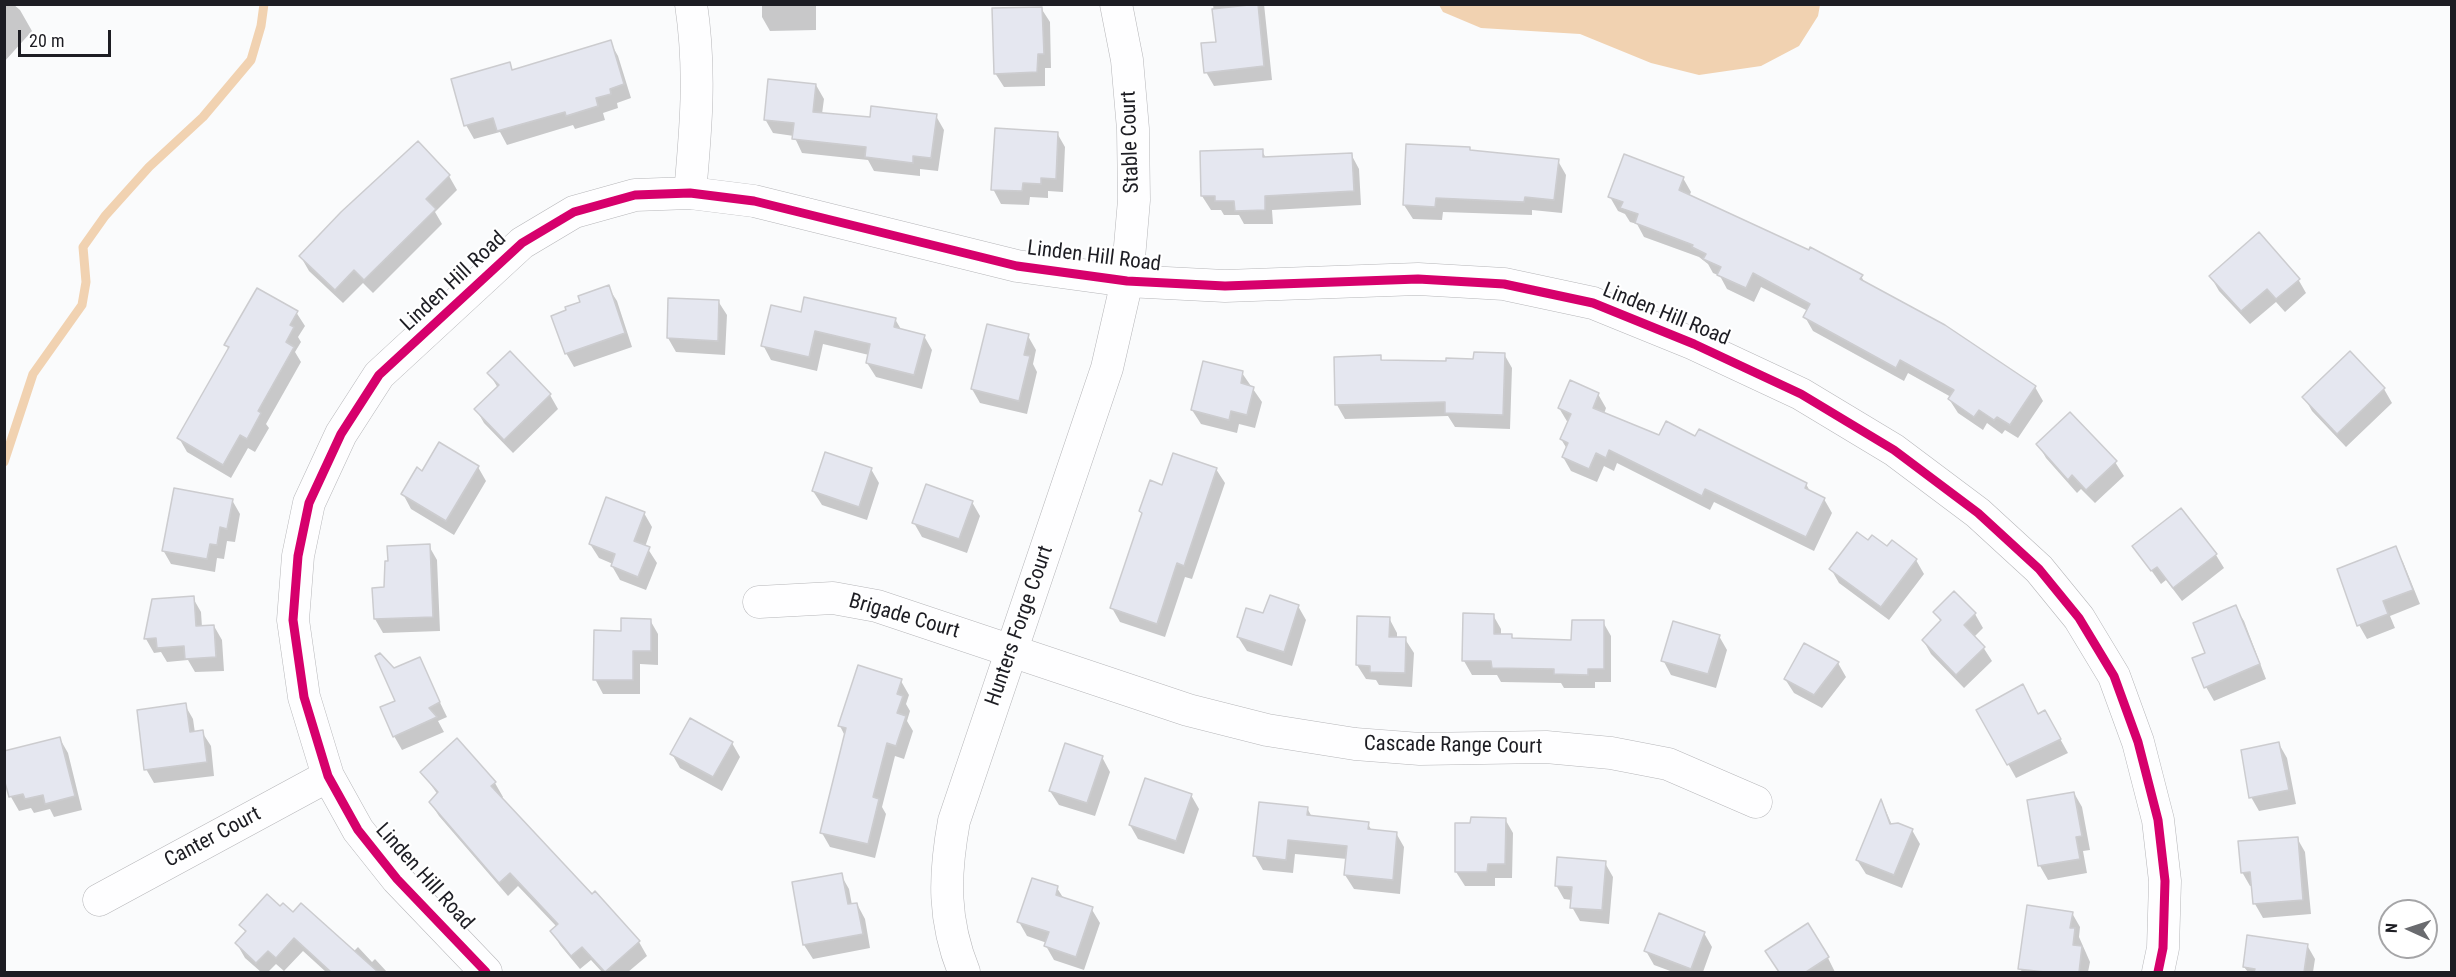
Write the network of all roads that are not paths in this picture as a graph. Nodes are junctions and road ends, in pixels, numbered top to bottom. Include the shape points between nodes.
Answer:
1 (691, 4) edge
2 (1116, 4) edge
3 (690, 193) junction
4 (1127, 281) junction
5 (759, 602) dead end
6 (1012, 650) junction
7 (328, 776) junction
8 (1756, 802) dead end
9 (99, 900) dead end
10 (486, 972) edge
11 (964, 972) edge
12 (2158, 972) edge

1 - 3 street via 698,101
2 - 4 street, Stable Court via 1127,60 1133,129 1134,201
3 - 4 street, Linden Hill Road via 754,201 1017,266
3 - 7 street, Linden Hill Road via 635,195 574,212 522,243 379,375 341,434 309,503 298,556 293,620 304,697
4 - 6 street, Hunters Forge Court via 1107,368
4 - 12 street, Linden Hill Road via 1225,286 1418,279 1504,285 1593,303 1801,394 1894,450 1978,513 2039,569 2079,618 2114,676 2138,742 2158,820 2165,880 2163,948
5 - 6 street, Brigade Court via 833,598 866,604
6 - 8 street, Cascade Range Court via 1188,710 1267,730 1355,744 1546,747 1611,753 1668,764
6 - 11 street, Hunters Forge Court via 954,821 946,864 952,944
7 - 9 street, Canter Court
7 - 10 street, Linden Hill Road via 358,830 397,879

